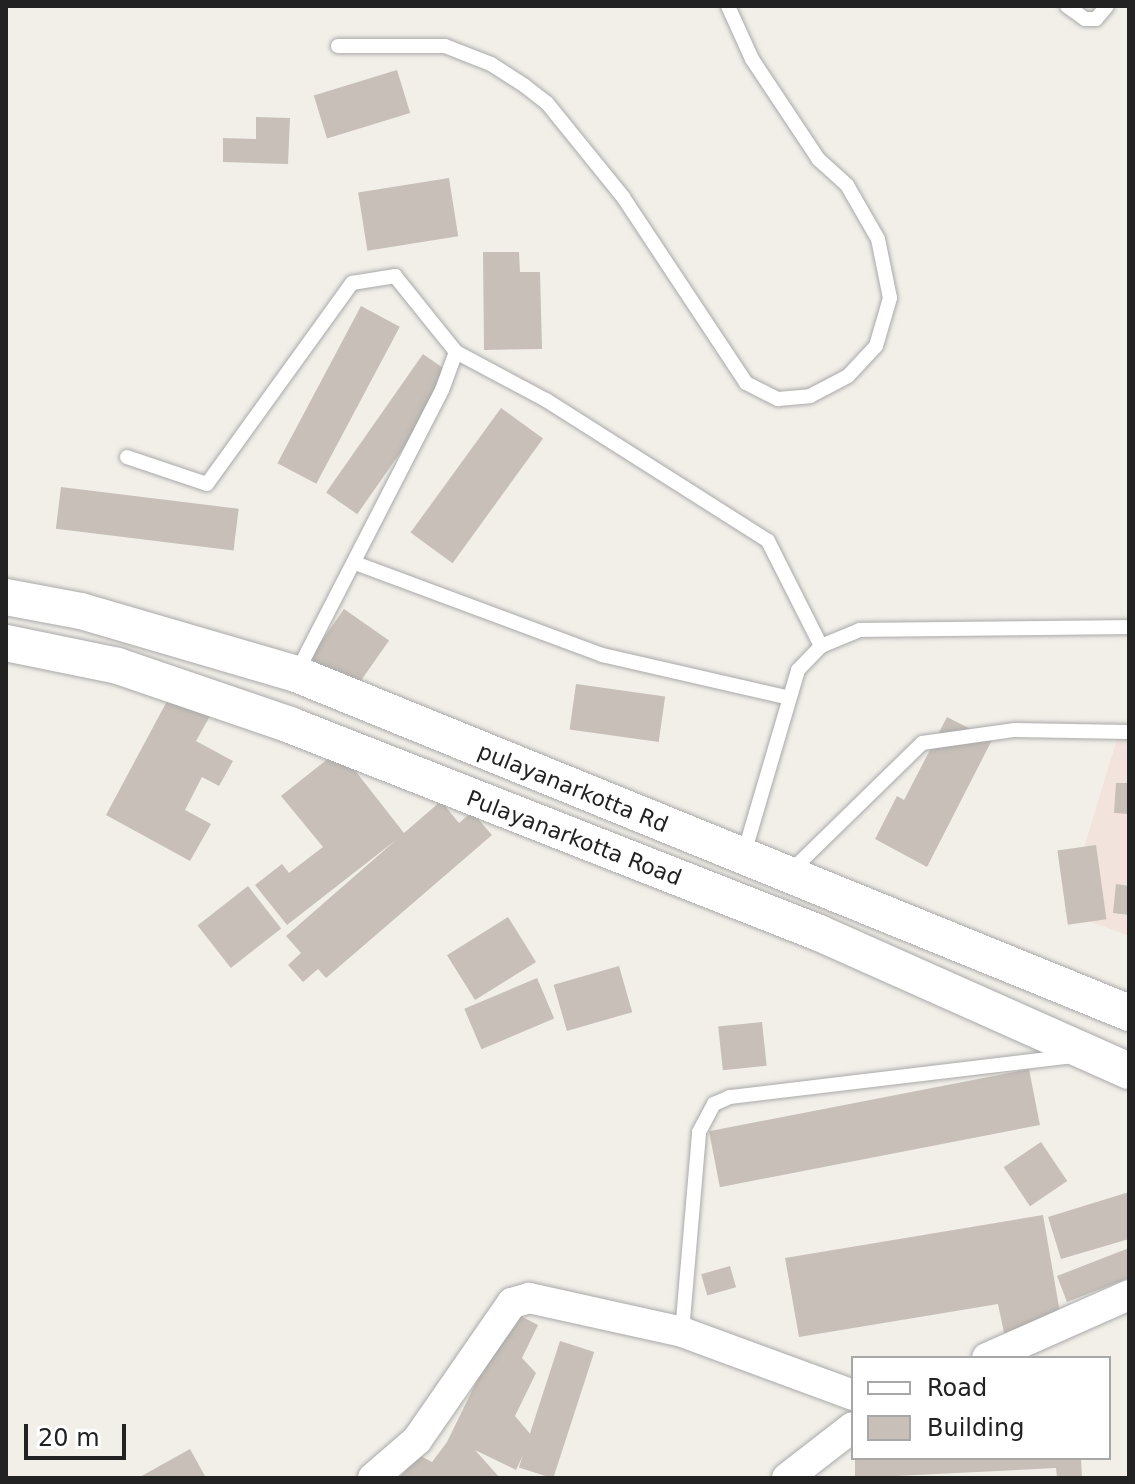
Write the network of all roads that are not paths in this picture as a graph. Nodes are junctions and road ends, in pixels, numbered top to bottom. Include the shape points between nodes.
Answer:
1 (728, 6) edge
2 (1067, 6) edge
3 (1107, 6) edge
4 (338, 46) dead end
5 (456, 352) junction
6 (127, 457) dead end
7 (355, 563) junction
8 (6, 597) edge
9 (1129, 627) edge
10 (6, 643) edge
11 (821, 646) junction
12 (296, 674) junction
13 (789, 698) junction
14 (1129, 732) edge
15 (743, 857) junction
16 (791, 871) junction
17 (1129, 1013) edge
18 (1086, 1054) junction
19 (1129, 1071) edge
20 (1129, 1295) edge
21 (682, 1332) junction
22 (992, 1356) edge
23 (851, 1394) edge
24 (851, 1429) edge
25 (373, 1478) edge
26 (787, 1478) edge

1 - 4 lane via 752,59 819,160 847,185 878,239 890,298 876,346 848,376 810,396 778,399 746,383 623,197 547,103 525,86 491,64 445,46
2 - 3 lane via 1085,19 1096,19
5 - 6 lane via 395,276 352,283 207,484
5 - 7 lane
5 - 11 lane via 546,400 768,541
7 - 12 lane
7 - 13 lane via 602,655
8 - 12 street, pulayanarkotta Rd via 81,611
9 - 11 lane via 860,630
10 - 18 street, Pulayanarkotta Road via 118,666 290,725 819,933
11 - 13 lane via 798,670
12 - 15 street, pulayanarkotta Rd
13 - 15 lane
14 - 16 lane via 1015,730 922,743
15 - 16 street, pulayanarkotta Rd
16 - 17 street, pulayanarkotta Rd
18 - 19 street, Pulayanarkotta Road
18 - 21 lane via 730,1097 714,1104 699,1132
20 - 22 street
21 - 23 street
21 - 25 street via 572,1305 529,1298 512,1303 417,1440
24 - 26 street

